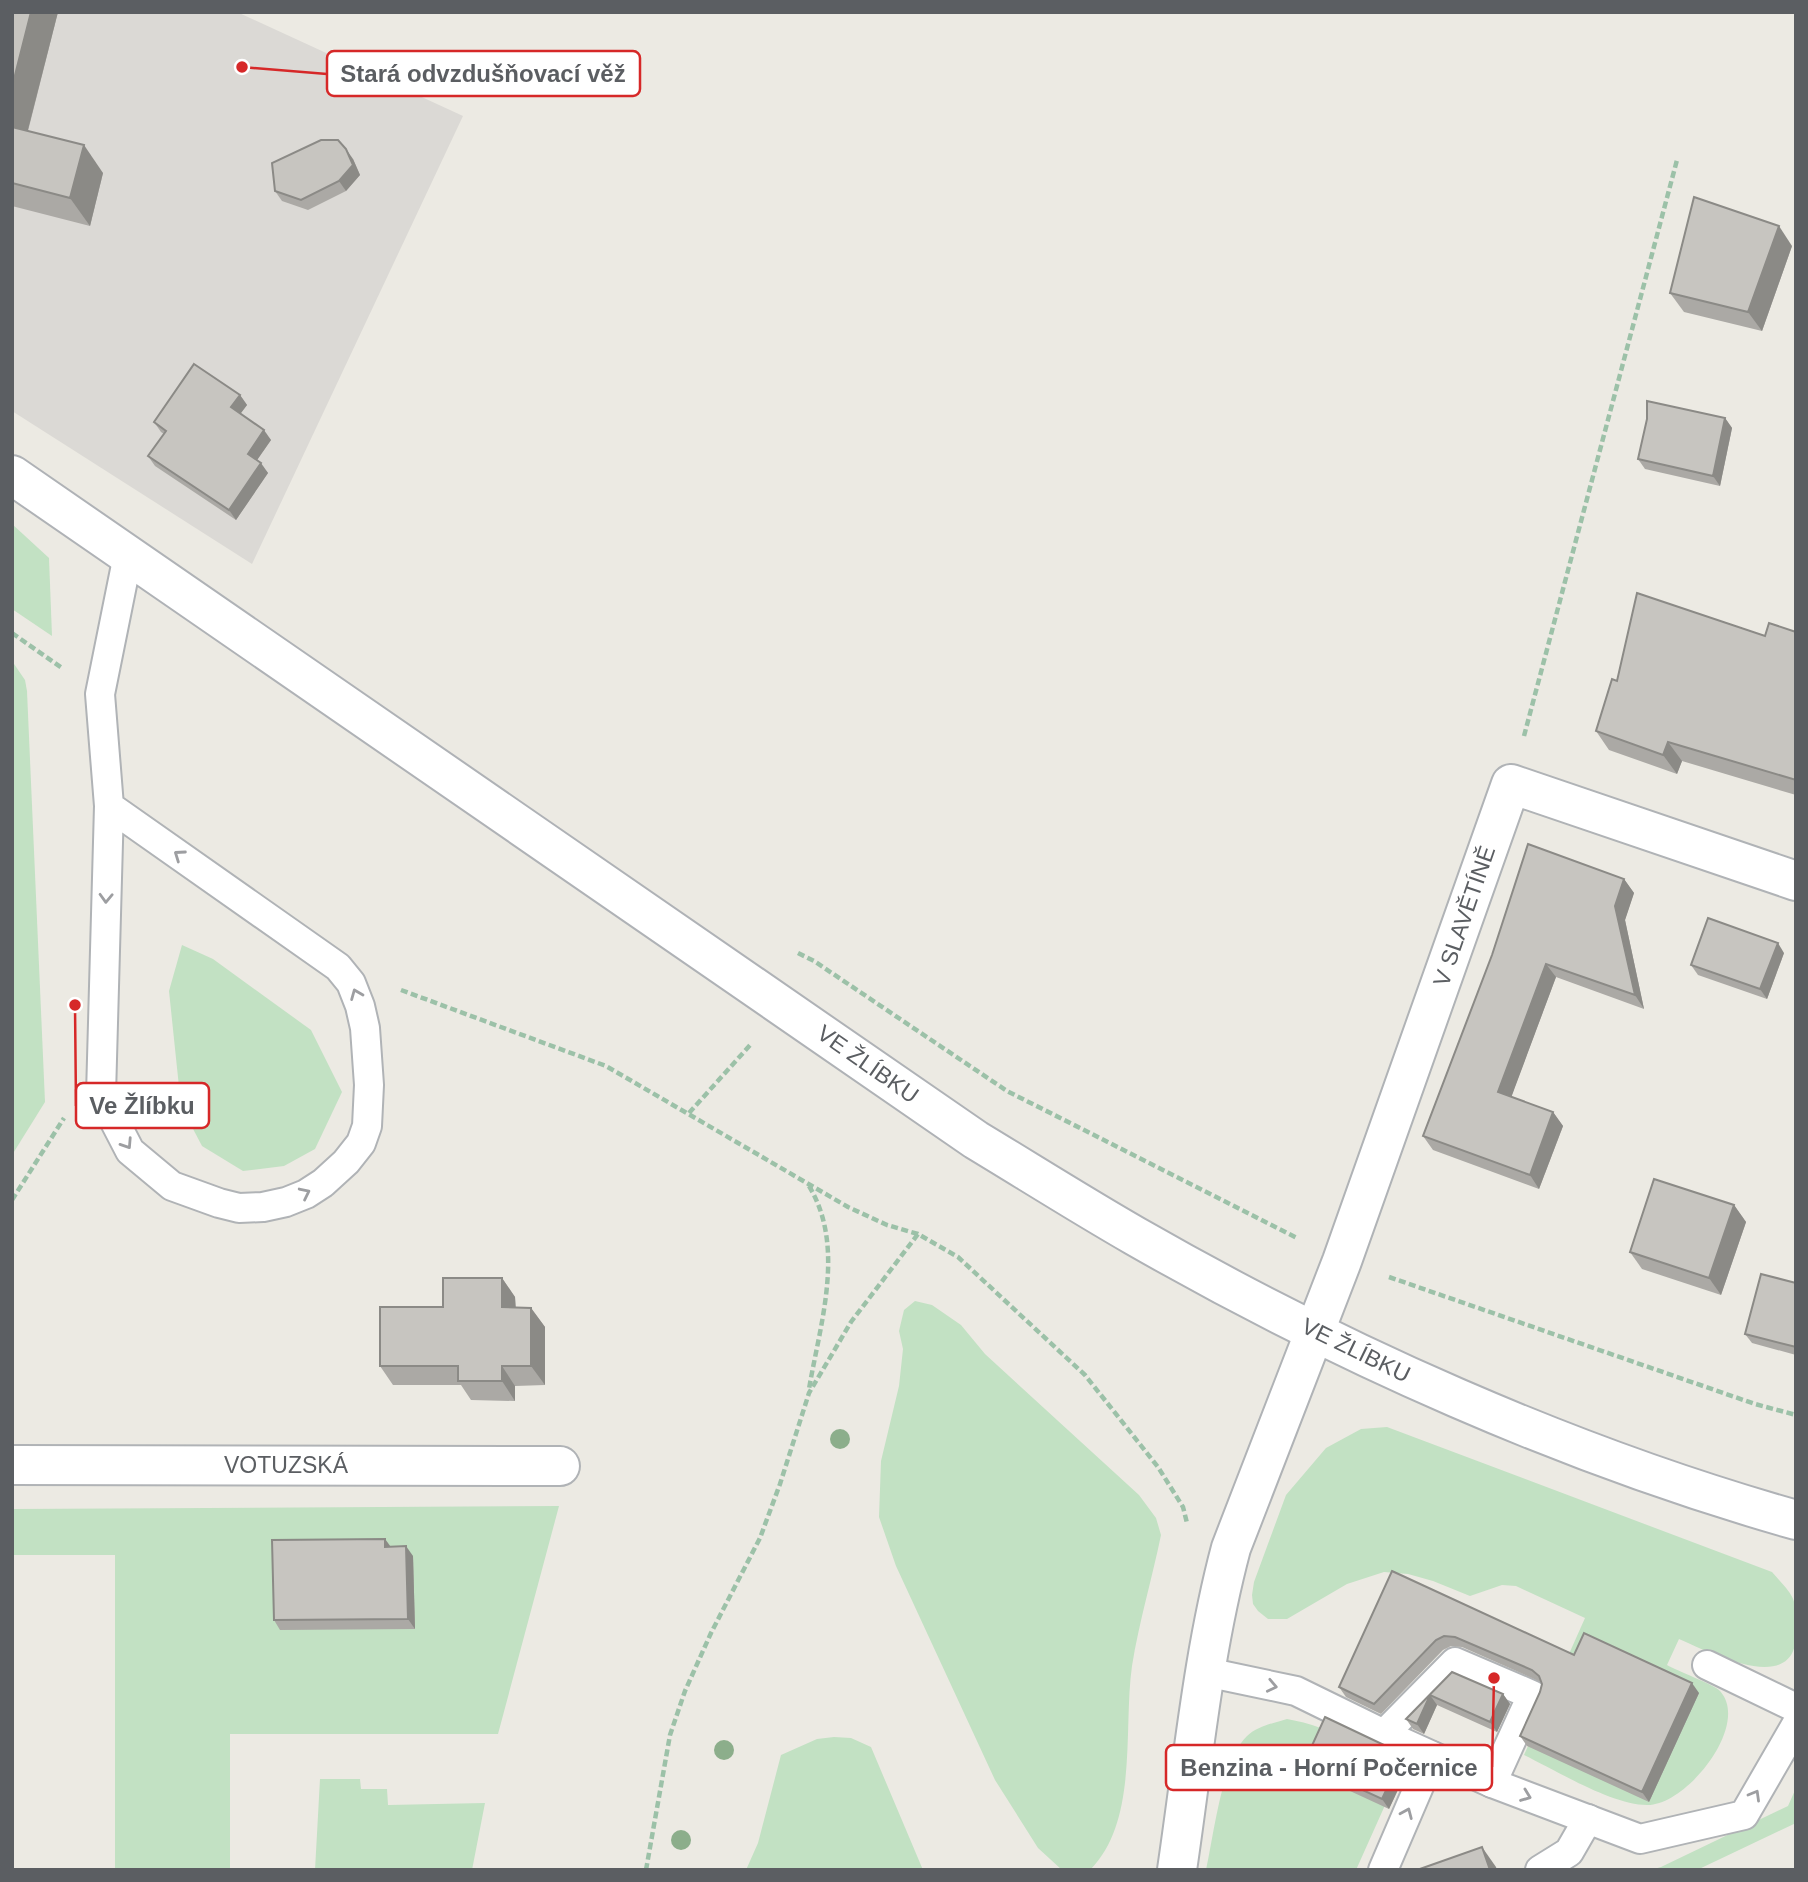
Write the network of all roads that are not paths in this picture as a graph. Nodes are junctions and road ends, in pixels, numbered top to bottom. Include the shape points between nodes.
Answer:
1 (12, 475) edge
2 (128, 555) junction
3 (109, 806) junction
4 (1796, 881) edge
5 (1316, 1331) junction
6 (12, 1465) edge
7 (560, 1466) dead end
8 (1796, 1520) edge
9 (1707, 1665) dead end
10 (1206, 1672) junction
11 (1796, 1708) edge
12 (1796, 1725) edge
13 (1384, 1734) junction
14 (1432, 1756) junction
15 (1492, 1783) junction
16 (1588, 1819) junction
17 (1177, 1870) edge
18 (1383, 1870) edge
19 (1540, 1870) edge

1 - 2 street, VE ŽLÍBKU
2 - 3 lane via 100,694
2 - 5 street, VE ŽLÍBKU via 976,1140 1136,1236
3 -> 3 lane via 101,1095 130,1151 172,1186 239,1208 264,1208 306,1194 346,1162 367,1126 365,1028 351,983 338,967
4 - 5 street, V SLAVĚTÍNĚ via 1511,784
5 - 8 street, VE ŽLÍBKU via 1425,1383 1570,1443 1734,1503
5 - 10 street, V SLAVĚTÍNĚ via 1231,1548
6 - 7 street, VOTUZSKÁ
9 - 11 lane
10 -> 13 lane via 1296,1691
10 - 17 street, V SLAVĚTÍNĚ
16 -> 12 lane via 1640,1839 1744,1815
13 - 14 lane
13 - 15 lane via 1455,1662 1532,1695
14 - 15 lane
18 -> 14 lane
15 -> 16 lane
16 - 19 lane via 1569,1853

